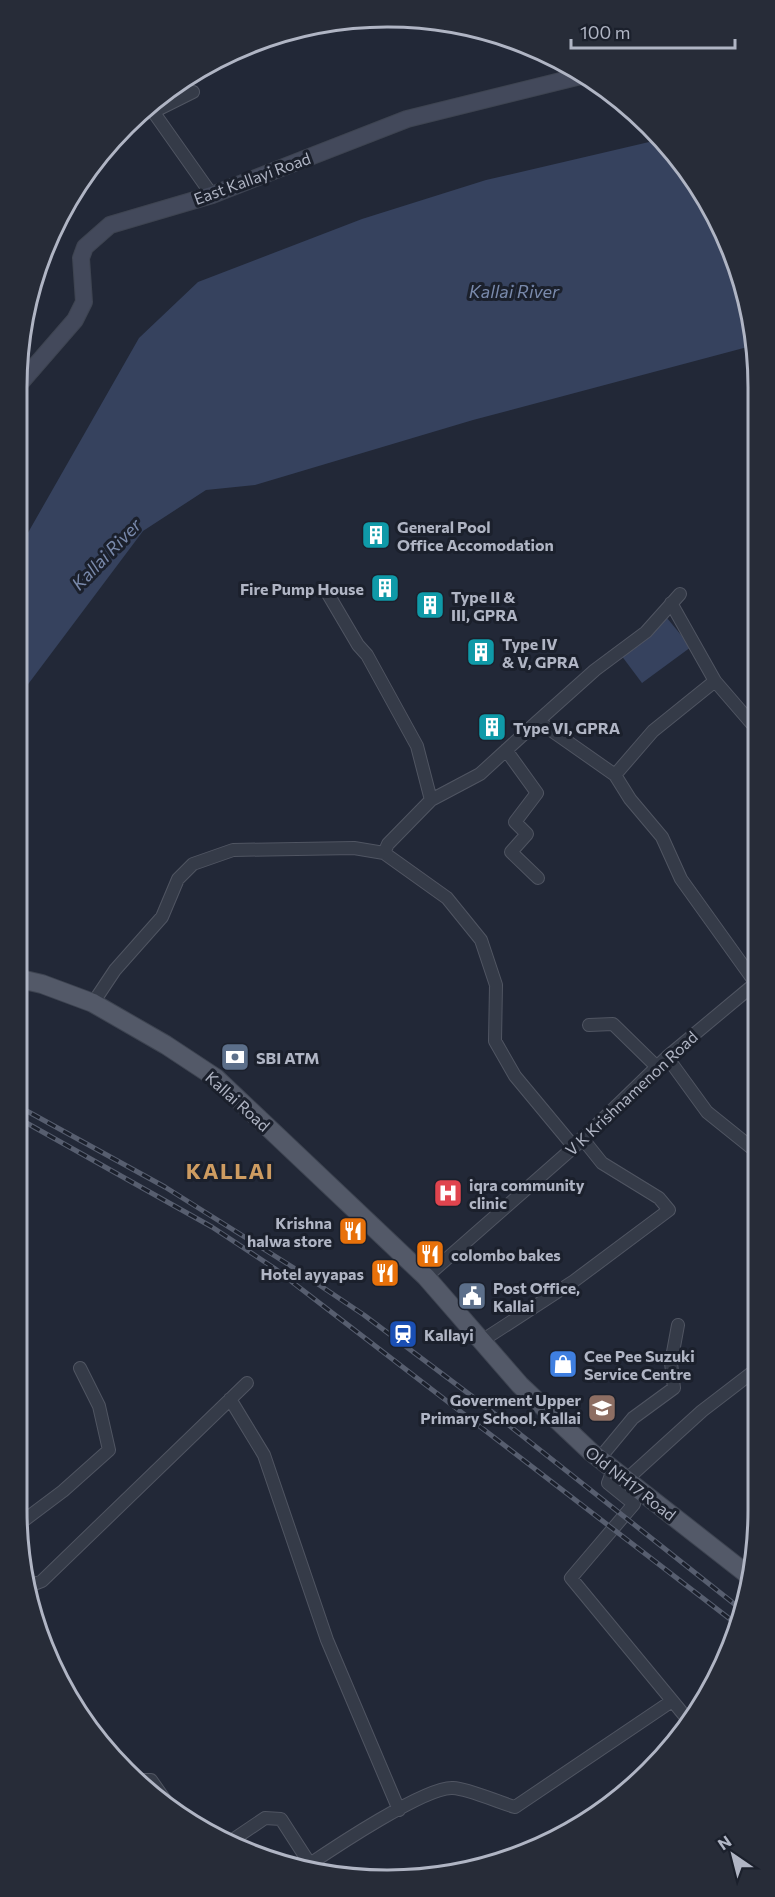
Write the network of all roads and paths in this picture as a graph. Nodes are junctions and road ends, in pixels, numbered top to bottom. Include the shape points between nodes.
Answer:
1 (573, 78) edge
2 (194, 92) dead end
3 (160, 108) edge
4 (154, 113) edge
5 (212, 195) junction
6 (28, 375) edge
7 (328, 594) dead end
8 (715, 681) junction
9 (748, 719) edge
10 (538, 721) junction
11 (506, 750) junction
12 (615, 775) junction
13 (431, 800) junction
14 (384, 853) junction
15 (538, 878) dead end
16 (748, 971) edge
17 (27, 981) edge
18 (748, 990) edge
19 (93, 1003) junction
20 (589, 1025) dead end
21 (667, 1057) junction
22 (657, 1067) junction
23 (578, 1142) junction
24 (748, 1145) edge
25 (426, 1277) junction
26 (678, 1325) dead end
27 (483, 1340) junction
28 (80, 1368) dead end
29 (748, 1376) edge
30 (247, 1383) dead end
31 (230, 1399) junction
32 (613, 1469) junction
33 (27, 1518) edge
34 (716, 1550) junction
35 (743, 1567) edge
36 (743, 1571) edge
37 (741, 1579) edge
38 (35, 1584) edge
39 (672, 1701) junction
40 (684, 1715) edge
41 (399, 1810) junction
42 (236, 1837) edge
43 (305, 1860) edge
44 (313, 1862) edge

1 - 5 street, East Kallayi Road via 407,119
2 - 3 street
4 - 5 street
5 - 6 street, East Kallayi Road via 110,225 85,247 81,258 84,302 75,320
7 - 13 street via 417,746
8 - 9 street
8 - 10 street via 675,598 646,632 595,670
8 - 12 street via 653,731
10 - 11 street
10 - 12 street
11 - 13 street via 480,774
11 - 15 street via 537,794 515,822 527,834 511,852
12 - 16 street via 662,837 681,879
13 - 14 street
14 - 19 street via 354,848 232,850 193,864 178,879 162,917 115,970
14 - 23 street via 447,898 481,940 496,984 495,1041 515,1076
17 - 19 main road, Kallai Road
18 - 21 street, V K Krishnamenon Road
19 - 25 main road, Kallai Road via 216,1078
20 - 22 street via 613,1024
21 - 22 street, V K Krishnamenon Road
21 - 24 street via 707,1112
22 - 23 street, V K Krishnamenon Road
23 - 25 street, V K Krishnamenon Road
23 - 27 street via 659,1198 669,1210 574,1281
25 - 27 main road, Old NH17 Road
26 - 32 street via 671,1363 674,1388 633,1418
27 - 32 main road, Old NH17 Road via 520,1385
28 - 33 street via 99,1406 109,1450
29 - 32 street
30 - 31 street
31 - 38 street
31 - 41 street via 264,1455 327,1640
32 - 34 main road, Old NH17 Road
32 - 39 street via 608,1483 634,1504 571,1578
34 - 35 street
34 - 36 main road, Old NH17 Road
34 - 37 street
39 - 40 street
39 - 41 street via 514,1807 452,1788
41 - 44 street
42 - 43 street via 265,1818 281,1820

